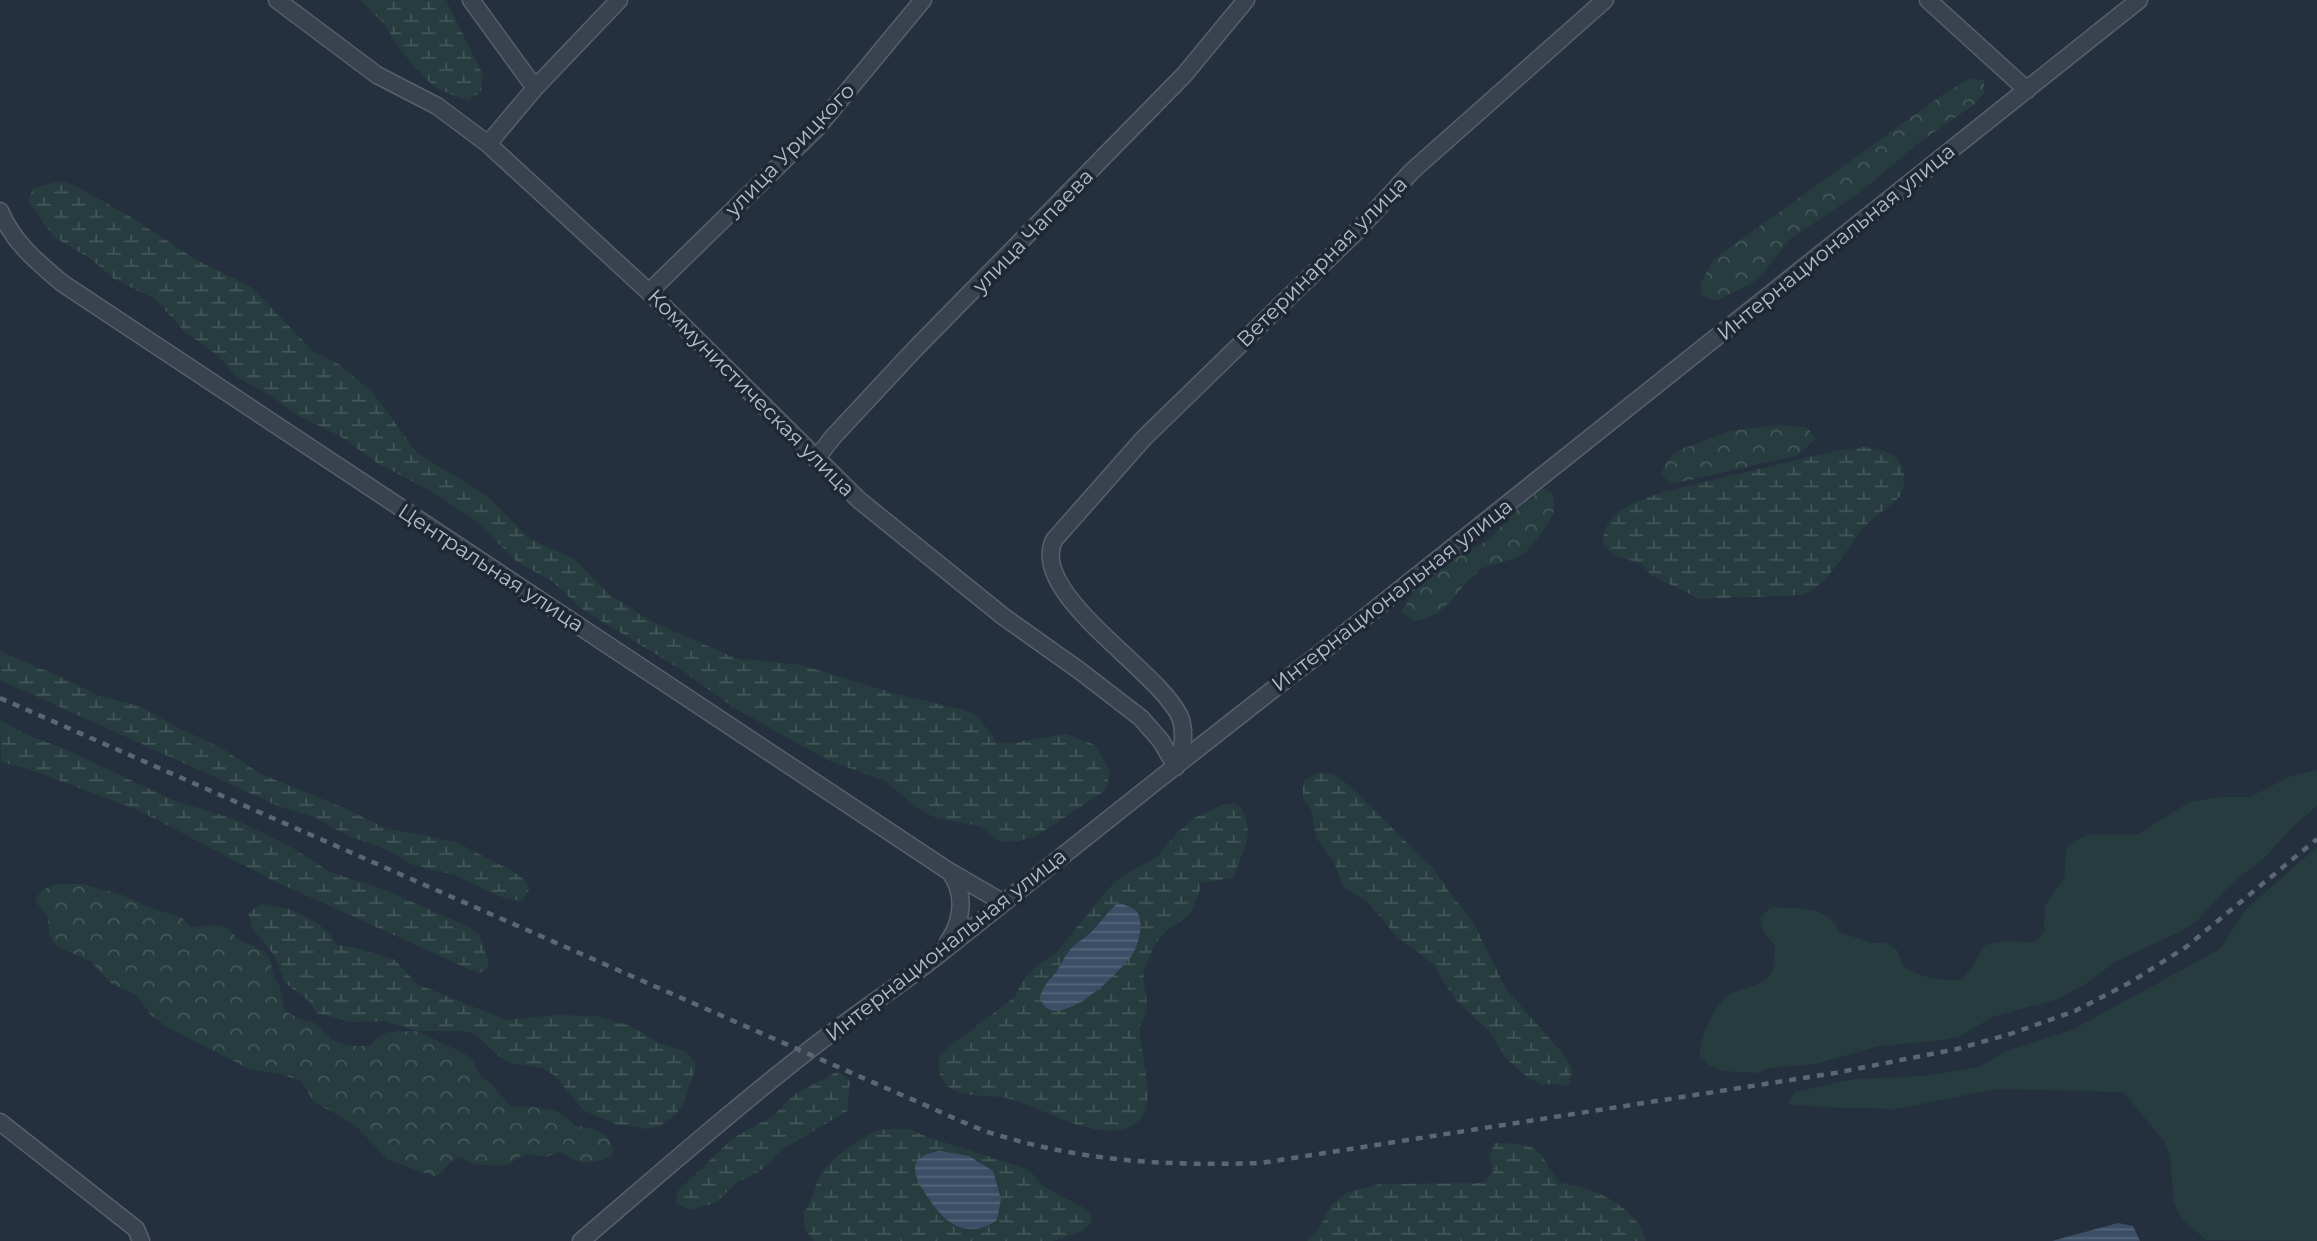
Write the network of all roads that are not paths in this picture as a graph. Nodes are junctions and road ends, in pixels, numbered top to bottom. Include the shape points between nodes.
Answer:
1 (277, 0) edge
2 (471, 0) edge
3 (619, 0) edge
4 (923, 0) edge
5 (1246, 0) edge
6 (1605, 0) edge
7 (1927, 0) edge
8 (2139, 0) edge
9 (535, 88) junction
10 (2027, 90) junction
11 (488, 144) junction
12 (0, 211) edge
13 (649, 292) junction
14 (816, 458) junction
15 (1176, 767) junction
16 (947, 870) junction
17 (1002, 902) junction
18 (937, 956) junction
19 (0, 1122) edge
20 (134, 1237) edge
21 (581, 1241) edge

1 - 11 street, Коммунистическая улица via 377,75 437,106
2 - 9 street
3 - 9 street
4 - 13 street, улица Урицкого via 817,128
5 - 14 street, улица Чапаева via 1184,75 915,349
6 - 15 street, Ветеринарная улица via 1412,171 1358,230 1144,438 1054,540 1049,550 1059,587 1163,692 1180,718 1183,746
7 - 10 street
8 - 10 street, Интернациональная улица
9 - 11 street
10 - 15 street, Интернациональная улица
11 - 13 street, Коммунистическая улица
12 - 16 street, Центральная улица via 30,256 61,283
13 - 14 street, Коммунистическая улица
14 - 15 street, Коммунистическая улица via 907,541 1141,718
15 - 17 street, Интернациональная улица
16 - 17 street, Центральная улица
16 - 18 street via 958,889 961,908 953,934
17 - 18 street, Интернациональная улица
18 - 21 street, Интернациональная улица via 807,1052
19 - 20 street

